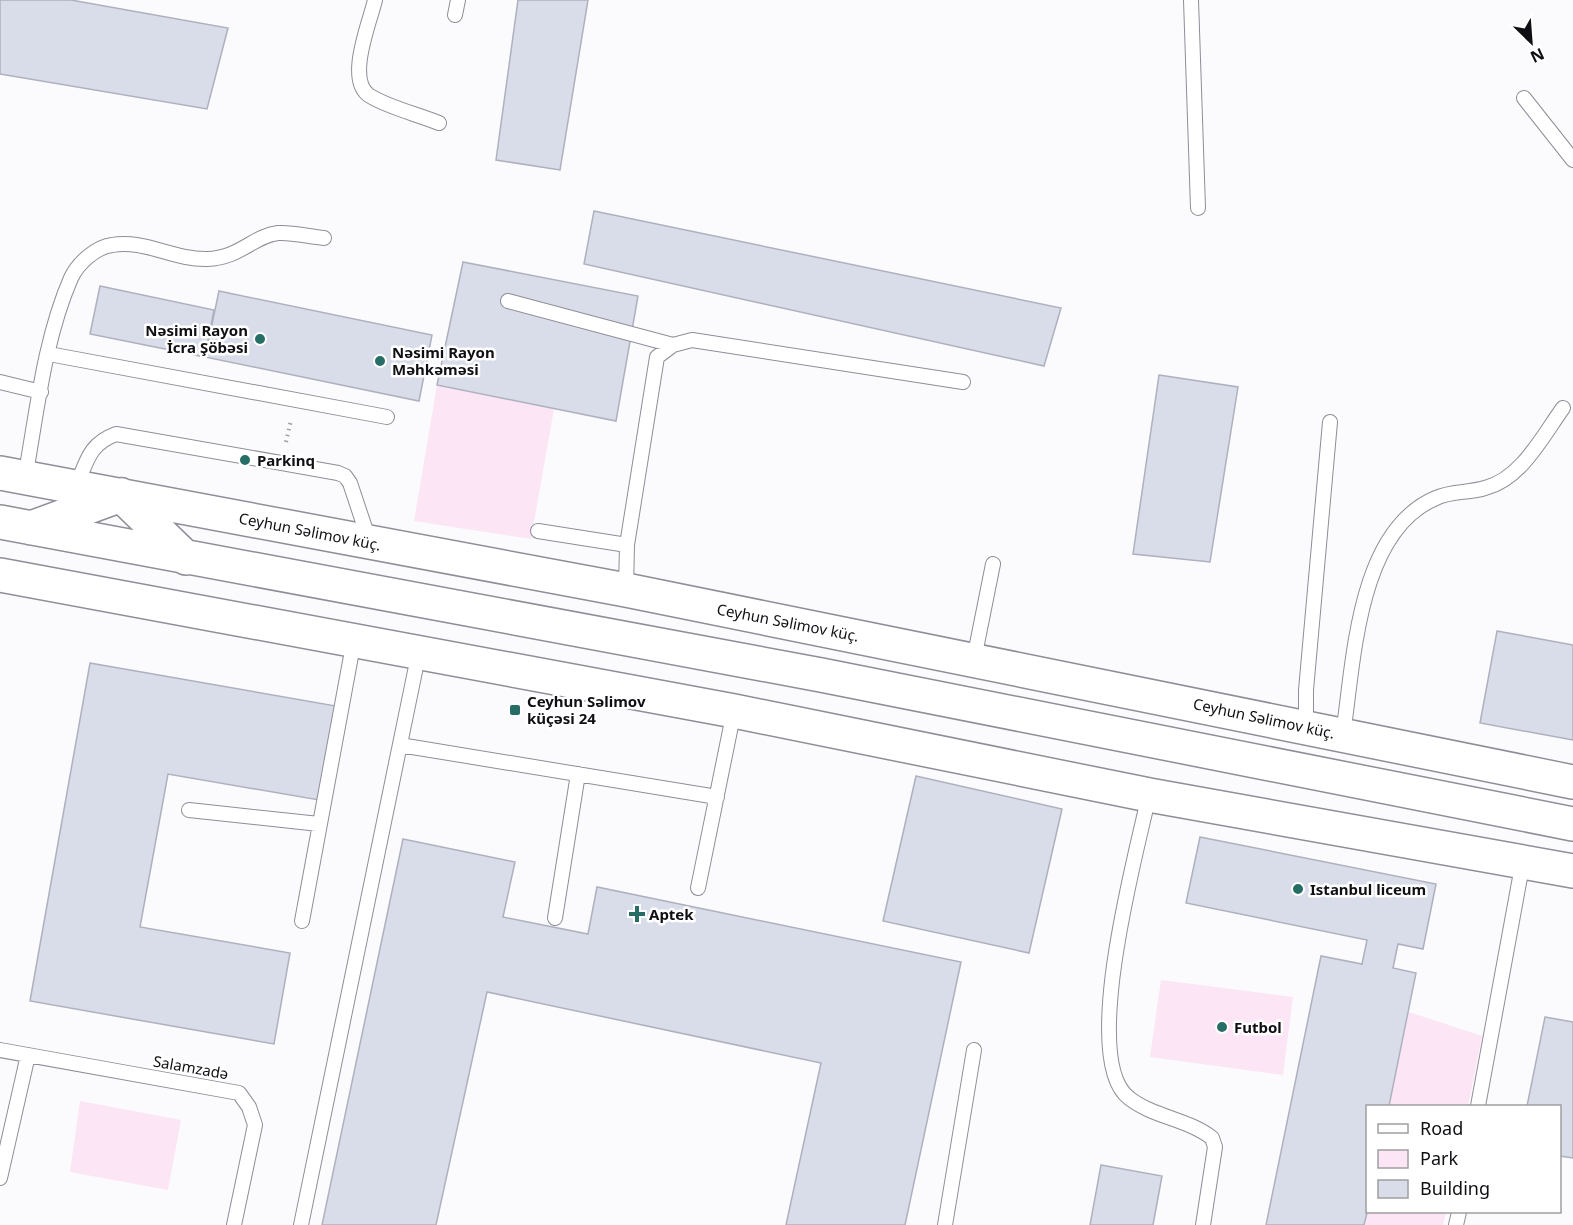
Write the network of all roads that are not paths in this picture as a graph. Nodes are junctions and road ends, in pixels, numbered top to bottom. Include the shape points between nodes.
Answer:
1 (375, 0) edge
2 (458, 0) edge
3 (1191, 0) edge
4 (455, 15) dead end
5 (1524, 98) dead end
6 (439, 123) dead end
7 (1573, 160) edge
8 (1198, 208) dead end
9 (324, 238) dead end
10 (508, 301) dead end
11 (674, 345) junction
12 (49, 354) junction
13 (0, 382) edge
14 (963, 382) dead end
15 (41, 392) junction
16 (1563, 408) dead end
17 (387, 417) dead end
18 (1330, 422) dead end
19 (12, 476) edge
20 (76, 487) junction
21 (122, 495) junction
22 (16, 525) edge
23 (538, 531) dead end
24 (369, 542) junction
25 (627, 545) junction
26 (186, 558) junction
27 (993, 564) dead end
28 (0, 575) edge
29 (626, 590) junction
30 (354, 640) junction
31 (419, 652) junction
32 (974, 659) junction
33 (821, 675) junction
34 (734, 711) junction
35 (1306, 727) junction
36 (1343, 735) junction
37 (400, 745) junction
38 (578, 774) junction
39 (1573, 782) edge
40 (1149, 795) junction
41 (717, 797) junction
42 (189, 810) dead end
43 (319, 824) junction
44 (1573, 824) edge
45 (1523, 861) junction
46 (1573, 872) edge
47 (699, 888) dead end
48 (555, 918) dead end
49 (302, 921) dead end
50 (0, 1050) edge
51 (974, 1050) dead end
52 (28, 1055) junction
53 (1478, 1105) edge
54 (0, 1178) edge
55 (234, 1225) edge
56 (301, 1225) edge
57 (945, 1225) edge
58 (1203, 1225) edge

1 - 6 lane via 358,65 359,80 368,95
2 - 4 lane
3 - 8 lane
5 - 7 lane
9 - 12 lane via 279,233 222,259 166,253 132,243 110,245 88,256 72,276
10 - 11 lane
11 - 14 lane via 692,340
11 - 25 lane via 657,357
12 - 15 lane
12 - 17 lane
13 - 15 lane
15 - 19 lane
16 - 36 lane via 1514,473 1486,488 1436,497 1403,519 1381,553 1365,596
18 - 35 lane
19 - 20 main road, Ceyhun Səlimov küç.
20 - 21 main road, Ceyhun Səlimov küç.
20 - 24 lane via 91,451 116,434 338,473 350,483
21 - 22 main road
21 - 24 main road, Ceyhun Səlimov küç.
21 - 26 main road
22 - 26 main road
23 - 25 lane
24 - 29 main road, Ceyhun Səlimov küç.
25 - 29 lane
26 - 33 main road
27 - 32 lane
28 - 30 main road
29 - 32 main road, Ceyhun Səlimov küç.
30 - 31 main road
30 - 43 lane
31 - 34 main road
31 - 37 lane
32 - 33 main road
32 - 35 main road, Ceyhun Səlimov küç.
33 - 44 main road
34 - 40 main road
34 - 41 lane
35 - 36 main road, Ceyhun Səlimov küç.
36 - 39 main road, Ceyhun Səlimov küç.
37 - 38 lane
37 - 56 lane
38 - 41 lane
38 - 48 lane
40 - 45 main road
40 - 58 lane via 1115,954 1108,1036 1114,1071 1129,1098 1212,1138 1215,1147
41 - 47 lane
42 - 43 lane
43 - 49 lane
45 - 46 main road
45 - 53 lane
50 - 52 lane, Salamzadə
51 - 57 lane
52 - 54 lane
52 - 55 lane, Salamzadə via 239,1093 255,1125

